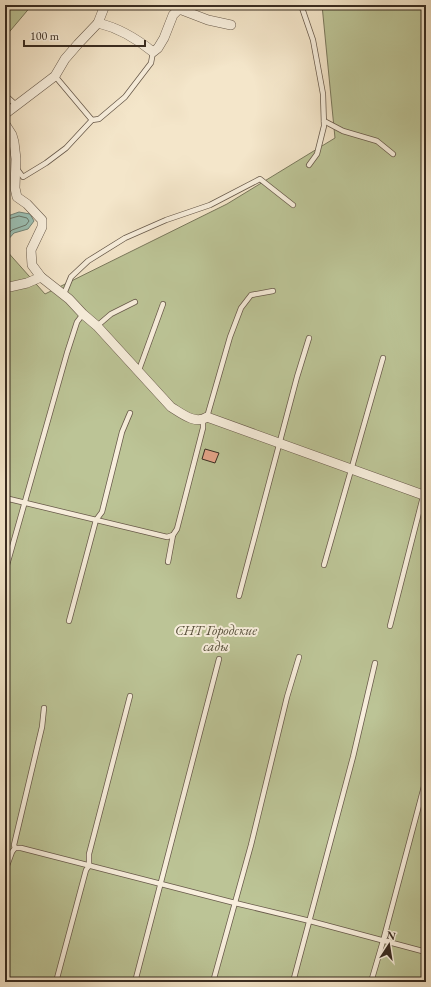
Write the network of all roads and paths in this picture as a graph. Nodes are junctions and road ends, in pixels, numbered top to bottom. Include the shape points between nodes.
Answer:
1 (105, 5) edge
2 (176, 5) edge
3 (301, 5) edge
4 (173, 14) junction
5 (98, 23) junction
6 (231, 25) dead end
7 (152, 52) junction
8 (55, 76) junction
9 (5, 94) edge
10 (16, 105) junction
11 (5, 114) edge
12 (92, 120) junction
13 (324, 121) junction
14 (5, 124) edge
15 (393, 154) dead end
16 (309, 165) dead end
17 (16, 168) junction
18 (293, 206) dead end
19 (41, 277) junction
20 (5, 288) edge
21 (274, 291) dead end
22 (64, 294) junction
23 (135, 302) dead end
24 (163, 304) dead end
25 (83, 314) junction
26 (97, 326) junction
27 (309, 338) dead end
28 (383, 358) dead end
29 (139, 370) junction
30 (130, 413) dead end
31 (205, 418) junction
32 (280, 444) junction
33 (352, 469) junction
34 (426, 485) edge
35 (425, 495) edge
36 (5, 498) edge
37 (24, 503) junction
38 (96, 520) junction
39 (173, 535) junction
40 (168, 562) dead end
41 (324, 565) dead end
42 (5, 572) edge
43 (239, 596) dead end
44 (69, 621) dead end
45 (390, 626) dead end
46 (299, 657) dead end
47 (219, 658) dead end
48 (375, 663) dead end
49 (130, 696) dead end
50 (44, 708) dead end
51 (426, 779) edge
52 (15, 848) junction
53 (89, 866) junction
54 (5, 870) edge
55 (161, 883) junction
56 (235, 903) junction
57 (310, 921) junction
58 (383, 941) junction
59 (426, 952) edge
60 (56, 982) edge
61 (136, 982) edge
62 (213, 982) edge
63 (293, 982) edge
64 (371, 982) edge

1 - 5 street
2 - 4 lane
3 - 13 lane via 318,63
4 - 6 street via 182,10
4 - 7 street via 164,38
5 - 7 street via 118,29 138,40
5 - 8 street via 65,59
7 - 12 lane via 151,63 125,97 99,119
8 - 10 street
8 - 12 lane
9 - 10 lane
10 - 11 street
12 - 17 lane via 66,148 46,163 23,177
13 - 15 lane via 343,131 377,141
13 - 16 lane via 317,154
14 - 17 street via 14,142
17 - 19 street via 17,197 42,220 42,227 30,250 32,265
18 - 22 lane via 260,179 210,205 125,238 88,261 71,277
19 - 20 street
19 - 22 street
21 - 31 lane via 251,295 241,308
22 - 25 street
23 - 26 lane via 111,314
24 - 29 lane
25 - 26 street
25 - 37 lane via 74,328
26 - 29 street
27 - 32 lane
28 - 33 lane
29 - 31 street via 171,407 196,420
30 - 38 lane via 122,432 102,512
31 - 32 street
31 - 39 lane via 179,522
32 - 33 street
32 - 43 lane
33 - 35 street
33 - 41 lane
34 - 35 lane
35 - 45 lane
36 - 37 lane
37 - 38 lane
37 - 42 lane
38 - 39 lane via 167,537
38 - 44 lane
39 - 40 lane
46 - 56 lane
47 - 55 lane
48 - 57 lane
49 - 53 lane via 89,854
50 - 52 lane
51 - 58 lane
52 - 53 lane
52 - 54 lane
53 - 55 lane
53 - 60 lane
55 - 56 lane
55 - 61 lane
56 - 57 lane
56 - 62 lane
57 - 58 lane
57 - 63 lane
58 - 59 lane
58 - 64 lane

